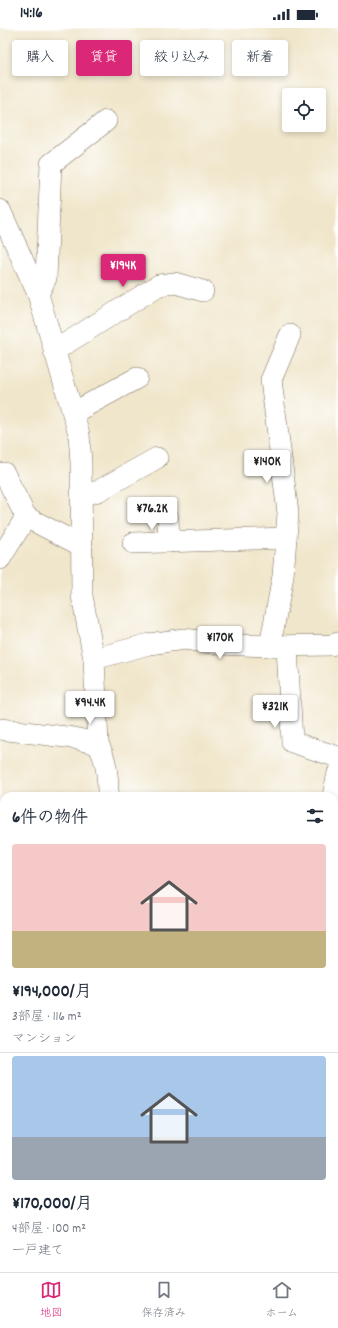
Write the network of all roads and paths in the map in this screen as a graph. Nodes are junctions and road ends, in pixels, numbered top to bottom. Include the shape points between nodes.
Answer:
1 (106, 121) dead end
2 (0, 210) edge
3 (203, 291) dead end
4 (38, 294) junction
5 (290, 335) dead end
6 (54, 351) junction
7 (137, 378) dead end
8 (73, 413) junction
9 (157, 458) dead end
10 (4, 473) dead end
11 (82, 496) junction
12 (26, 517) junction
13 (168, 518) dead end
14 (286, 538) junction
15 (169, 542) junction
16 (133, 543) dead end
17 (82, 546) junction
18 (0, 559) edge
19 (338, 643) edge
20 (278, 646) junction
21 (94, 660) junction
22 (0, 729) edge
23 (98, 744) junction
24 (338, 757) edge
25 (338, 773) edge
26 (108, 792) edge
27 (334, 792) edge

1 - 4 street via 51,164 46,278
2 - 4 street
3 - 6 street via 175,283 159,285
4 - 6 street
5 - 14 street via 271,380 288,513
6 - 8 street
7 - 8 street
8 - 11 street via 79,434
9 - 11 street via 98,491
10 - 12 street
11 - 17 street
12 - 17 street
12 - 18 street
13 - 15 street
14 - 15 street
14 - 20 street
15 - 16 street
17 - 21 street via 82,596
19 - 20 street
20 - 21 street via 184,640 149,644
20 - 24 street via 292,742
21 - 23 street
22 - 23 street via 74,738
23 - 26 street via 104,755
25 - 27 street

